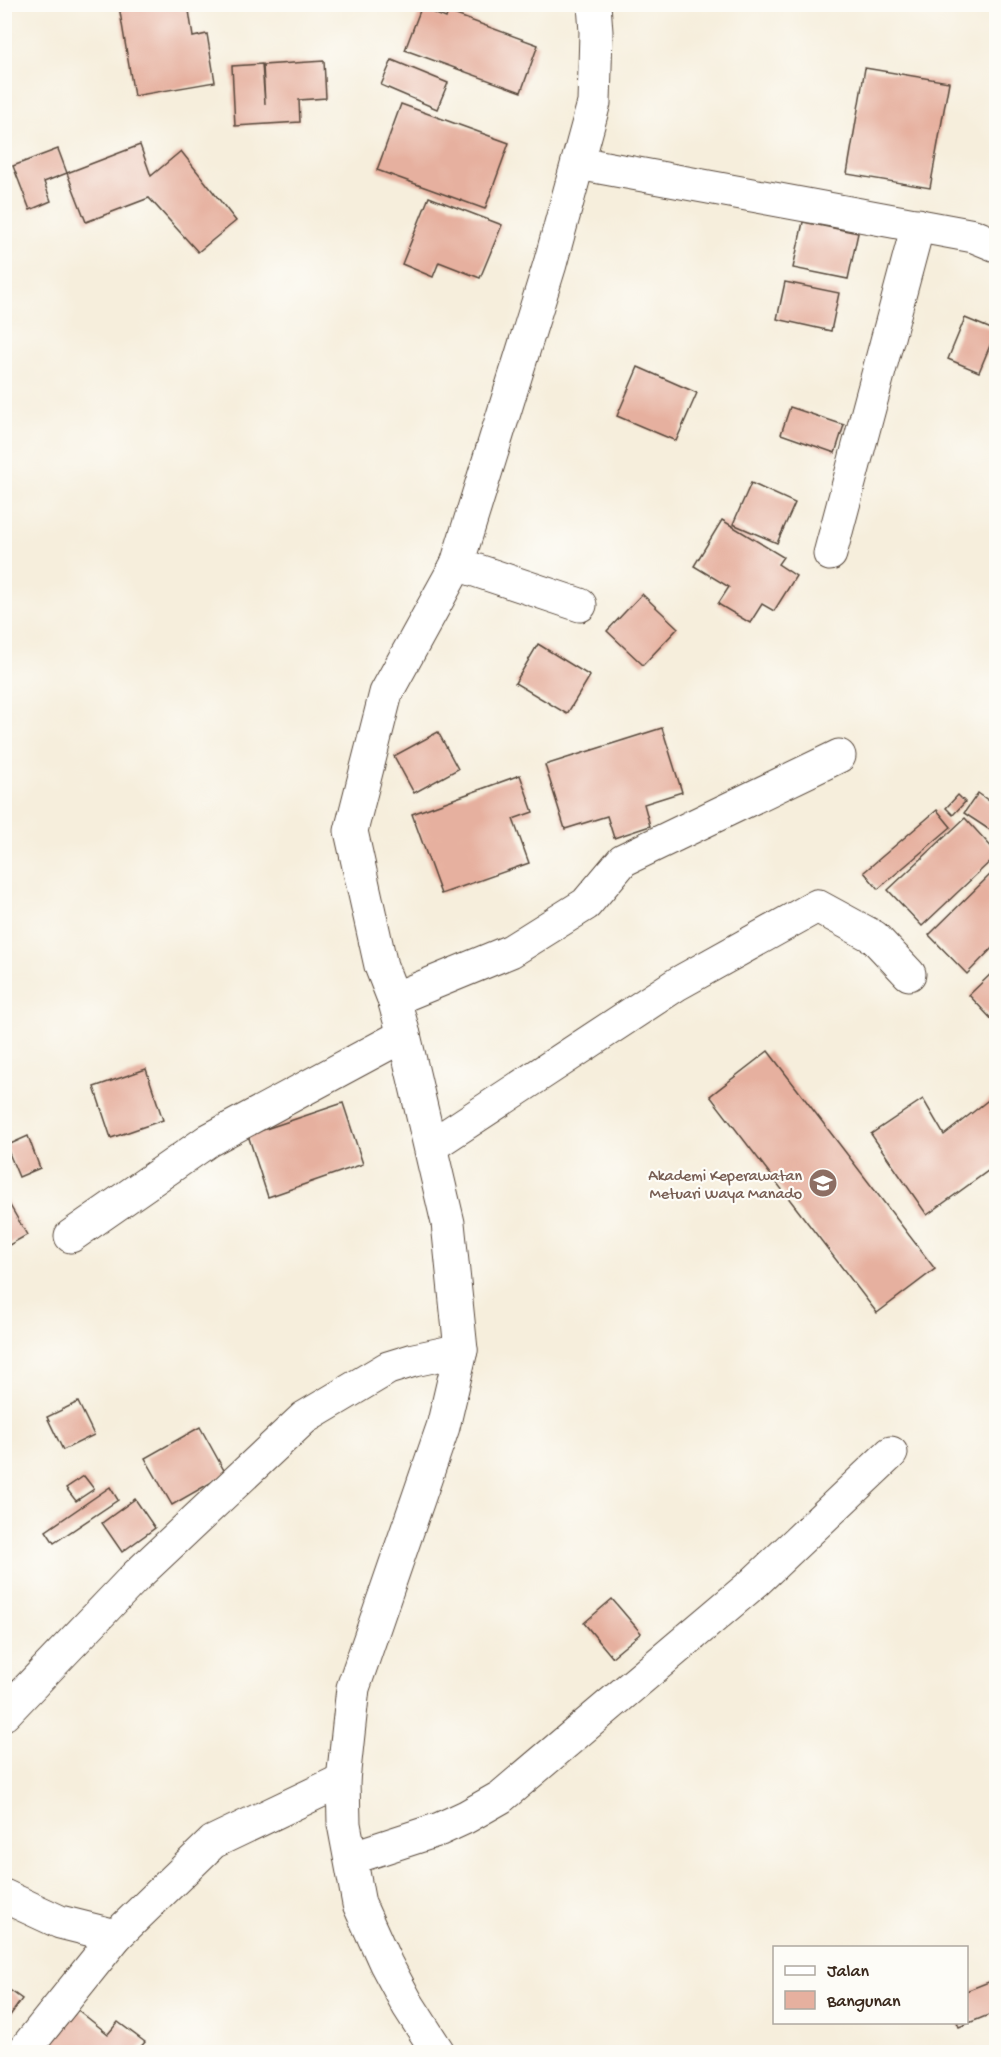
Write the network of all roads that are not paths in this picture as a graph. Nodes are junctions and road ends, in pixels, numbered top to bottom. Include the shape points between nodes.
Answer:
1 (594, 4) edge
2 (578, 163) junction
3 (918, 225) junction
4 (996, 244) edge
5 (830, 554) dead end
6 (457, 564) junction
7 (580, 605) dead end
8 (839, 756) dead end
9 (909, 974) dead end
10 (394, 999) junction
11 (404, 1035) junction
12 (431, 1146) junction
13 (71, 1236) dead end
14 (461, 1350) junction
15 (891, 1453) dead end
16 (4, 1714) edge
17 (343, 1780) junction
18 (351, 1858) junction
19 (4, 1896) edge
20 (116, 1936) junction
21 (23, 2052) edge
22 (438, 2052) edge

1 - 2 street via 594,103
2 - 3 street
2 - 6 street
3 - 4 street
3 - 5 street
6 - 7 street
6 - 10 street via 386,693 351,831 381,966
8 - 10 street via 623,860 586,904 511,951
9 - 12 street via 874,937 817,906 677,984
10 - 11 street
11 - 12 street
11 - 13 street via 209,1140
12 - 14 street via 448,1223
14 - 16 street via 388,1368 304,1418 135,1577
14 - 17 street via 443,1427 353,1688
15 - 18 street via 756,1581 501,1797 440,1829
17 - 18 street via 344,1824
17 - 20 street via 213,1842
18 - 22 street via 359,1904 408,2005
19 - 20 street via 60,1922
20 - 21 street

